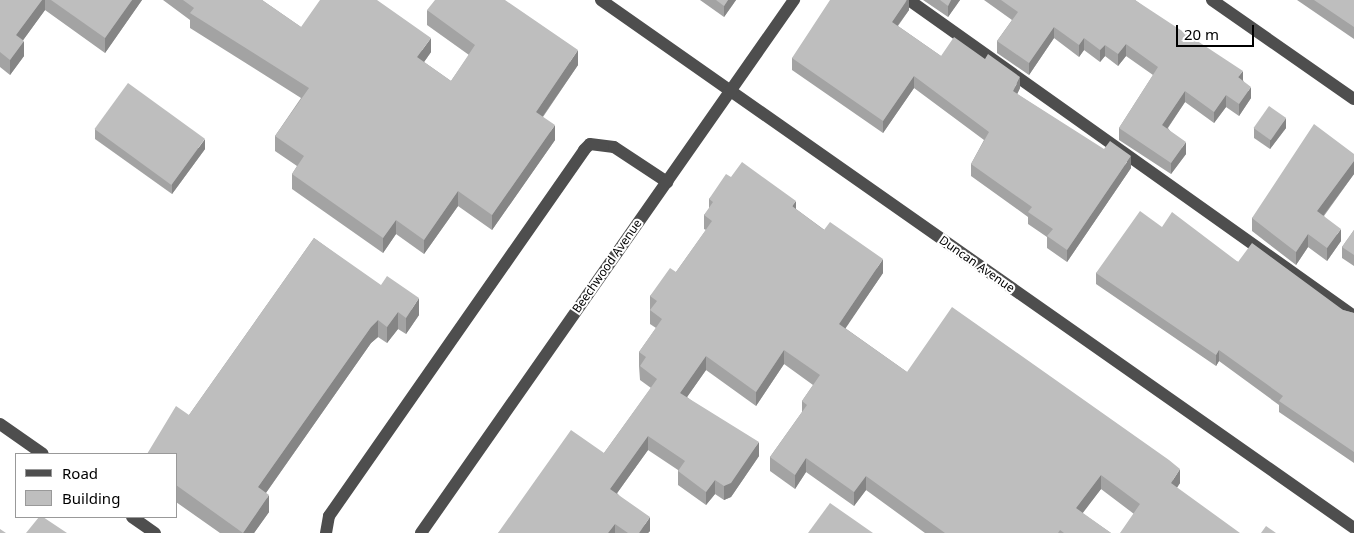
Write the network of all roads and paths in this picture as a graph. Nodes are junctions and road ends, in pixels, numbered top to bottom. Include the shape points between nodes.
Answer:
1 (601, 0) edge
2 (794, 0) edge
3 (909, 0) edge
4 (1212, 0) edge
5 (731, 91) junction
6 (1354, 99) edge
7 (667, 182) junction
8 (1354, 316) edge
9 (0, 424) edge
10 (42, 453) edge
11 (133, 518) edge
12 (1354, 528) edge
13 (155, 533) edge
14 (326, 533) edge
15 (421, 533) edge

1 - 5 street, Duncan Avenue
2 - 5 street, Beechwood Avenue
3 - 8 street
4 - 6 street
5 - 7 street, Beechwood Avenue
5 - 12 street, Duncan Avenue
7 - 14 street via 614,147 590,144 584,150 329,516 324,525
7 - 15 street, Beechwood Avenue
9 - 10 street
11 - 13 street

